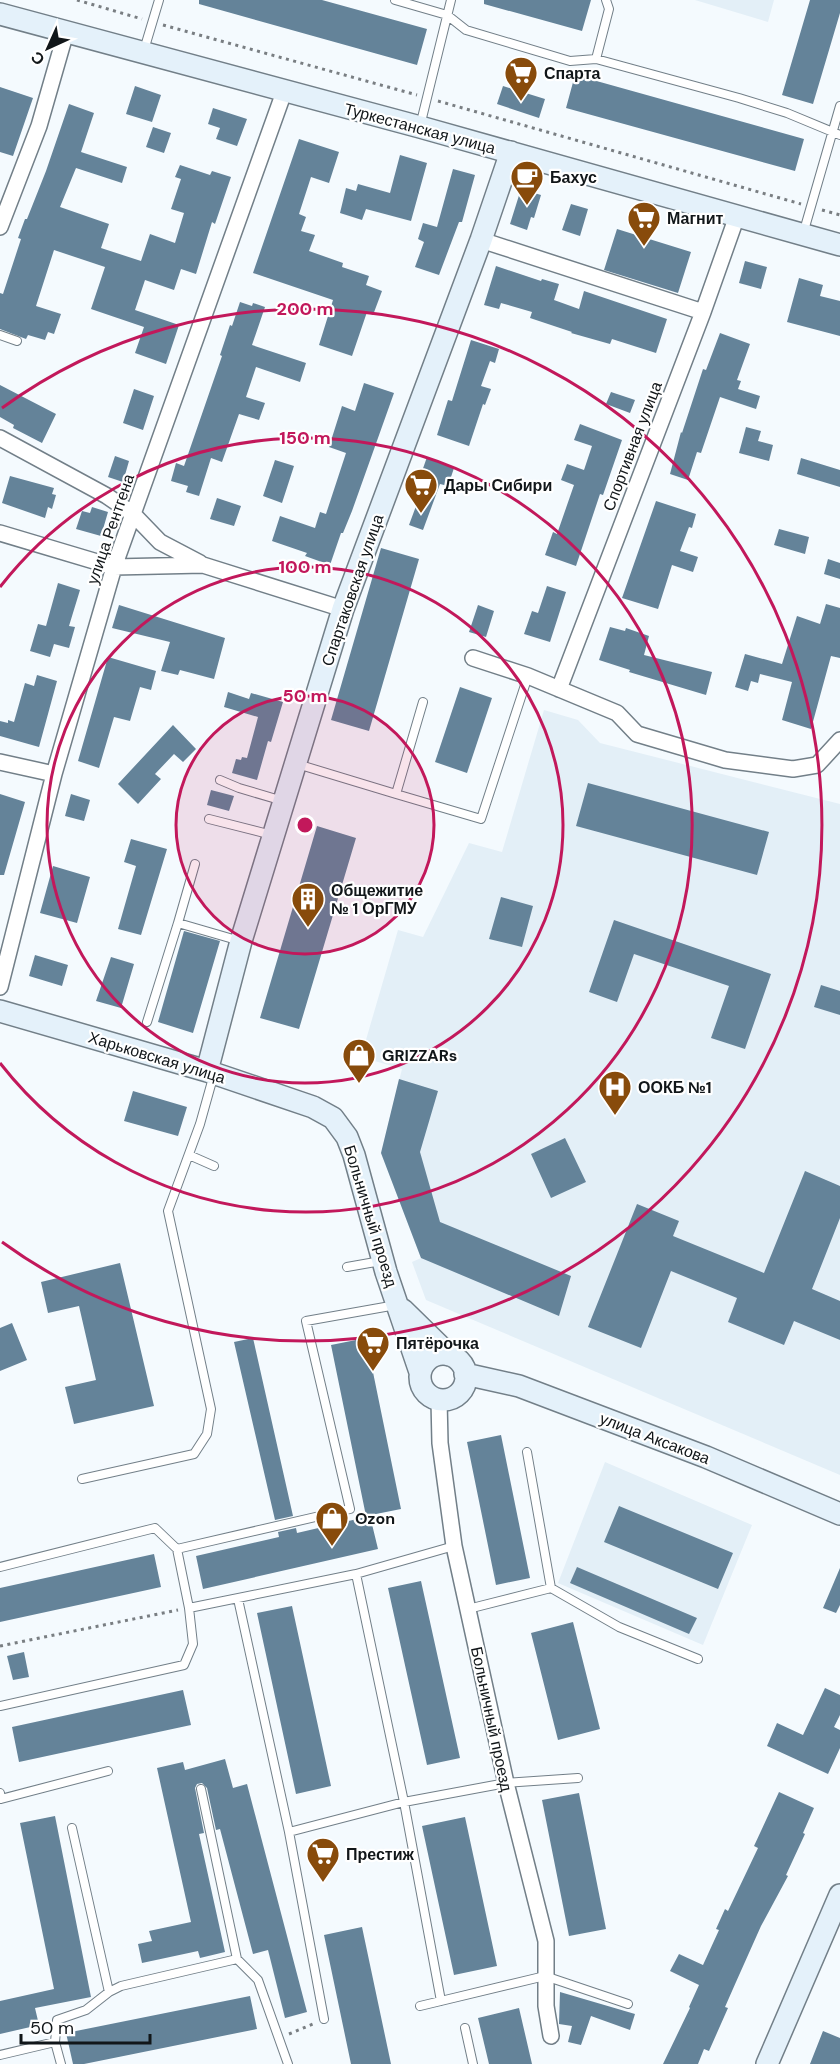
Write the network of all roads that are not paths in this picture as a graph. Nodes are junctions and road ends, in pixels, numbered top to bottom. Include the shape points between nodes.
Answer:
1 (159, 0) edge
2 (395, 0) edge
3 (451, 0) edge
4 (606, 0) edge
5 (0, 14) edge
6 (447, 15) junction
7 (66, 32) junction
8 (143, 53) junction
9 (596, 59) junction
10 (284, 92) junction
11 (840, 105) edge
12 (420, 127) junction
13 (836, 134) edge
14 (511, 152) junction
15 (737, 216) junction
16 (0, 227) edge
17 (803, 234) junction
18 (481, 240) junction
19 (840, 245) edge
20 (703, 312) junction
21 (0, 335) edge
22 (17, 342) dead end
23 (0, 438) edge
24 (133, 514) junction
25 (0, 533) edge
26 (203, 565) junction
27 (114, 567) junction
28 (343, 609) junction
29 (473, 658) dead end
30 (528, 676) junction
31 (559, 688) junction
32 (423, 702) dead end
33 (840, 740) edge
34 (0, 762) edge
35 (296, 764) junction
36 (54, 774) junction
37 (220, 780) dead end
38 (396, 794) junction
39 (284, 802) junction
40 (210, 819) dead end
41 (274, 836) junction
42 (195, 864) dead end
43 (178, 923) junction
44 (241, 941) junction
45 (0, 987) edge
46 (0, 1011) edge
47 (147, 1022) dead end
48 (210, 1072) junction
49 (313, 1107) joint
50 (189, 1155) junction
51 (214, 1166) dead end
52 (383, 1260) junction
53 (347, 1267) dead end
54 (398, 1305) junction
55 (449, 1355) junction
56 (420, 1372) junction
57 (465, 1374) junction
58 (439, 1400) junction
59 (527, 1452) dead end
60 (82, 1479) dead end
61 (840, 1514) edge
62 (454, 1546) junction
63 (177, 1549) junction
64 (0, 1567) edge
65 (356, 1574) junction
66 (551, 1588) junction
67 (238, 1599) junction
68 (189, 1608) junction
69 (468, 1609) junction
70 (698, 1659) dead end
71 (0, 1706) edge
72 (108, 1771) dead end
73 (578, 1778) dead end
74 (506, 1783) junction
75 (201, 1789) dead end
76 (0, 1792) edge
77 (404, 1802) junction
78 (72, 1828) dead end
79 (289, 1832) junction
80 (840, 1895) edge
81 (237, 1959) junction
82 (545, 1976) junction
83 (109, 1992) junction
84 (441, 2001) junction
85 (628, 2004) dead end
86 (420, 2006) dead end
87 (324, 2019) road end
88 (465, 2028) dead end
89 (551, 2036) dead end
90 (55, 2042) junction
91 (0, 2055) edge
92 (61, 2064) edge
93 (288, 2064) edge
94 (473, 2064) edge
95 (767, 2064) edge

1 - 8 lane
2 - 6 lane
3 - 6 lane
4 - 9 lane via 609,9
5 - 7 street, Туркестанская улица
6 - 9 lane via 466,30 570,61
6 - 12 lane
7 - 8 street, Туркестанская улица
7 - 16 street via 39,126
8 - 10 street, Туркестанская улица
9 - 13 lane via 787,113
10 - 12 street, Туркестанская улица
10 - 24 street, улица Рентгена
11 - 13 lane
12 - 14 street, Туркестанская улица
13 - 17 lane
14 - 15 street, Туркестанская улица
14 - 18 street, Спартаковская улица
15 - 17 street, Туркестанская улица
15 - 20 street, Спортивная улица
17 - 19 street, Туркестанская улица
18 - 20 street
18 - 28 street, Спартаковская улица
20 - 31 street, Спортивная улица
21 - 22 lane
23 - 24 street
24 - 26 street via 160,542
24 - 27 street, улица Рентгена
25 - 27 street
26 - 27 street
26 - 28 street
27 - 36 street, улица Рентгена
28 - 35 street, Спартаковская улица
29 - 30 street
30 - 31 street
30 - 38 lane via 481,819
31 - 33 street via 617,713 637,734 725,760 793,769 817,765
32 - 38 lane
34 - 36 street
35 - 38 lane
35 - 39 street, Спартаковская улица
36 - 45 street, улица Рентгена
37 - 39 lane
39 - 41 street, Спартаковская улица
40 - 41 lane
41 - 44 street, Спартаковская улица
42 - 43 lane
43 - 44 lane
43 - 47 lane
44 - 48 street, Спартаковская улица
46 - 48 street, Харьковская улица
48 - 49 street, Харьковская улица
48 - 50 lane via 200,1124
49 - 52 street, Больничный проезд via 333,1118 347,1137
50 - 51 lane
50 - 60 lane via 168,1211 211,1409 207,1434 194,1454
52 - 53 lane
52 - 54 street, Больничный проезд
54 - 55 street, Больничный проезд
54 - 56 street, Больничный проезд
54 - 63 lane via 306,1321 350,1509
55 - 56 street via 429,1358
55 - 57 street via 457,1359
56 - 58 street via 426,1393
57 - 58 street via 459,1394
57 - 61 street, улица Аксакова via 530,1390 706,1457
58 - 62 street, Больничный проезд via 440,1443
59 - 66 lane
62 - 65 lane
62 - 69 street, Больничный проезд
63 - 64 lane via 155,1528
63 - 68 lane
65 - 67 lane
65 - 77 lane
66 - 69 lane
66 - 70 lane via 619,1627
67 - 68 lane
67 - 79 lane
68 - 71 lane via 193,1644 184,1665
69 - 74 street, Больничный проезд
72 - 76 lane via 1,1799
73 - 74 lane
74 - 77 lane
74 - 82 street, Больничный проезд via 546,1941
75 - 81 lane
77 - 79 lane
77 - 84 lane
78 - 83 lane
79 - 87 lane
80 - 95 street
81 - 83 lane
81 - 93 lane via 258,1980
82 - 84 lane
82 - 85 lane
82 - 89 street, Больничный проезд
83 - 90 lane via 86,2010 57,2020
84 - 86 lane
88 - 94 lane
90 - 91 lane
90 - 92 lane

